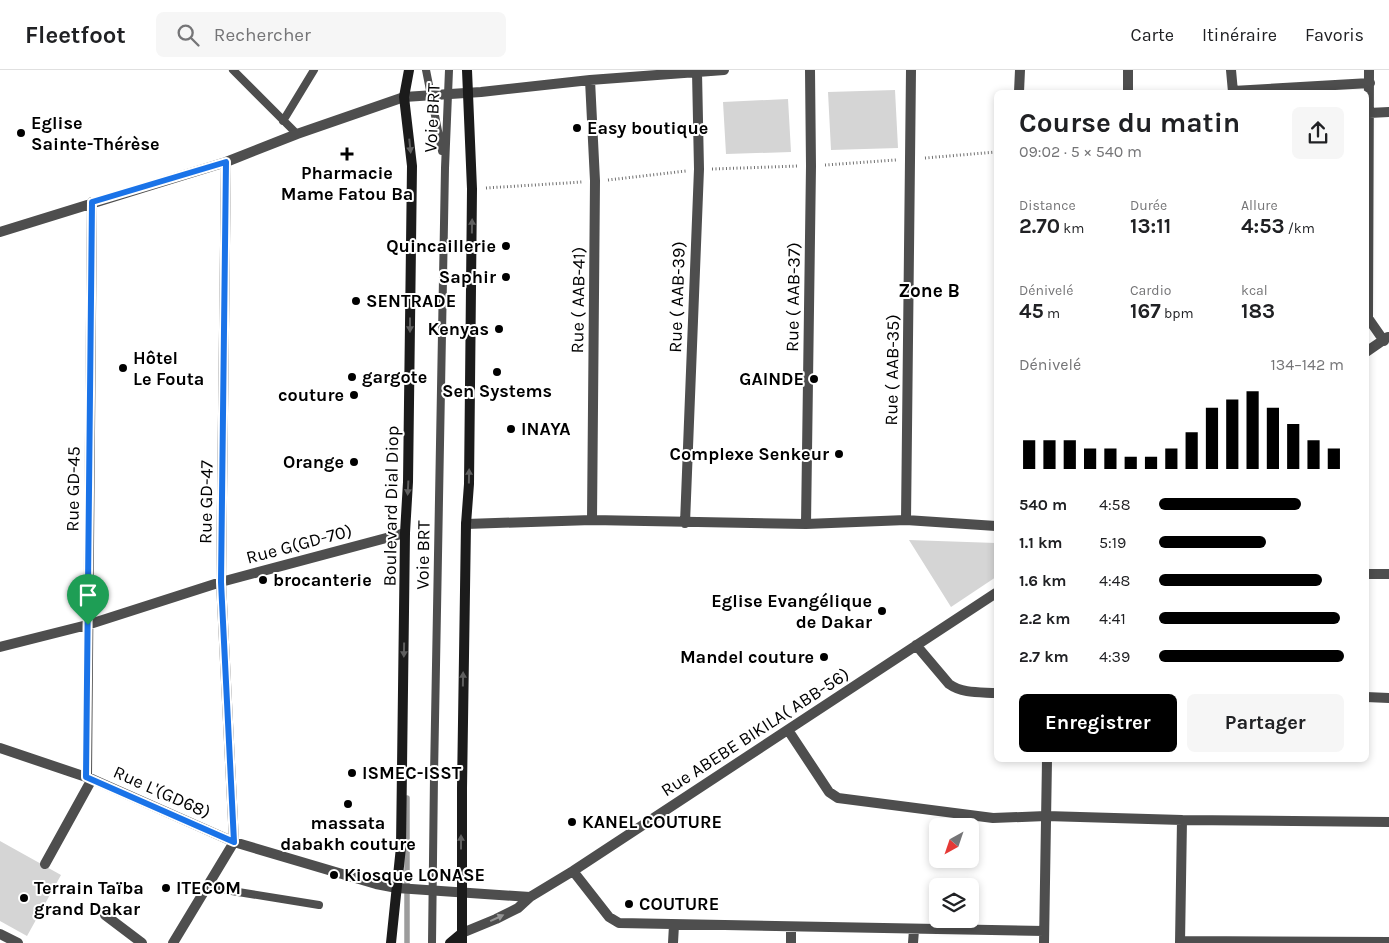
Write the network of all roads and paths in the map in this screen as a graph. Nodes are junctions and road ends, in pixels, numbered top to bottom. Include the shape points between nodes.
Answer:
1 (233, 70) edge
2 (314, 70) edge
3 (409, 70) edge
4 (426, 70) edge
5 (449, 70) edge
6 (467, 70) edge
7 (622, 70) edge
8 (724, 70) edge
9 (810, 70) edge
10 (911, 70) edge
11 (1020, 70) edge
12 (1128, 70) edge
13 (1231, 70) edge
14 (1369, 70) edge
15 (698, 72) junction
16 (609, 79) junction
17 (590, 80) junction
18 (1370, 83) junction
19 (1020, 90) edge
20 (1128, 90) edge
21 (1233, 90) edge
22 (1263, 90) edge
23 (467, 93) junction
24 (448, 94) junction
25 (431, 96) junction
26 (404, 97) junction
27 (1389, 112) edge
28 (1369, 113) joint
29 (283, 121) junction
30 (297, 134) junction
31 (994, 152) edge
32 (910, 159) junction
33 (226, 162) junction
34 (811, 166) junction
35 (445, 168) junction
36 (700, 169) junction
37 (92, 202) junction
38 (0, 232) edge
39 (1369, 319) edge
40 (1386, 339) edge
41 (1369, 350) edge
42 (592, 520) junction
43 (906, 520) junction
44 (685, 523) junction
45 (466, 524) junction
46 (806, 524) junction
47 (994, 526) edge
48 (405, 533) junction
49 (1369, 574) edge
50 (1389, 574) edge
51 (221, 582) junction
52 (994, 594) edge
53 (88, 625) junction
54 (916, 645) junction
55 (0, 647) edge
56 (994, 693) edge
57 (1369, 697) edge
58 (1389, 698) edge
59 (788, 730) junction
60 (0, 748) edge
61 (1047, 762) edge
62 (89, 778) junction
63 (1046, 816) junction
64 (1182, 820) junction
65 (1389, 822) edge
66 (234, 842) junction
67 (45, 864) dead end
68 (573, 871) junction
69 (207, 886) junction
70 (397, 888) junction
71 (433, 892) junction
72 (461, 892) junction
73 (530, 898) junction
74 (319, 905) dead end
75 (105, 915) dead end
76 (674, 925) junction
77 (791, 927) junction
78 (914, 930) junction
79 (1044, 931) junction
80 (0, 934) edge
81 (462, 938) edge
82 (1180, 942) edge
83 (1389, 942) edge
84 (18, 943) edge
85 (142, 943) edge
86 (173, 943) edge
87 (391, 943) edge
88 (432, 943) edge
89 (450, 943) edge
90 (673, 943) edge
91 (791, 943) edge
92 (913, 943) edge
93 (1044, 943) edge

1 - 29 lane
2 - 29 lane
3 - 26 street, Boulevard Dial Diop
4 - 25 lane, Voie BRT
5 - 24 lane, Voie BRT
6 - 23 street
7 - 16 street
8 - 15 street
9 - 34 street, Rue ( AAB-37)
10 - 32 street, Rue ( AAB-35)
11 - 19 street
12 - 20 street
13 - 21 street
14 - 18 street
15 - 16 street
15 - 36 street, Rue ( AAB-39)
16 - 17 street
17 - 23 street
17 - 42 street, Rue ( AAB-41) via 595,181
18 - 22 street
18 - 28 street
23 - 24 street
45 -> 23 street via 472,189
24 - 25 street
24 - 35 lane, Voie BRT
25 - 26 street
25 - 35 lane, Voie BRT
26 - 30 street
26 -> 48 street, Boulevard Dial Diop via 412,166
27 - 28 street
29 - 30 lane
30 - 33 street
31 - 32 path
32 - 34 path
32 - 43 street, Rue ( AAB-35)
33 - 37 street
33 - 51 street, Rue GD-47
34 - 36 path
34 - 46 street, Rue ( AAB-37)
35 - 71 lane, Voie BRT
36 - 44 street, Rue ( AAB-39)
37 - 38 street
37 - 53 street, Rue GD-45
39 - 40 street
40 - 41 street
42 - 44 street
42 - 45 street
43 - 46 street
43 - 47 street
44 - 46 street
72 -> 45 street
48 - 51 street, Rue G(GD-70)
48 -> 70 street, Boulevard Dial Diop via 401,847
49 - 50 street
51 - 53 street, Rue G(GD-70)
51 - 66 street, Rue GD-47
52 - 54 street, Rue ABEBE BIKILA( ABB-56)
53 - 55 street, Rue G(GD-70)
53 - 62 street, Rue GD-45
54 - 56 street via 956,689
54 - 59 street, Rue ABEBE BIKILA( ABB-56)
57 - 58 street
59 - 63 street via 829,792 838,798 992,818
59 - 68 street, Rue ABEBE BIKILA( ABB-56)
60 - 62 street, Rue L'(GD68)
61 - 63 street
62 - 66 street, Rue L'(GD68)
62 - 67 street
63 - 64 street
63 - 79 street
64 - 65 street
64 - 82 street
66 - 69 street
66 - 70 street, Rue L'(GD68)
68 - 73 street, Rue ABEBE BIKILA( ABB-56)
68 - 76 street via 612,921 619,924
69 - 74 lane
69 - 86 street
70 - 71 street
70 - 87 street, Boulevard Dial Diop
71 - 72 street
71 - 88 lane, Voie BRT
72 - 73 street
72 - 81 street
81 -> 73 street, Rue ABEBE BIKILA( ABB-56) via 518,908
75 - 85 street
76 - 77 street
76 - 90 street
77 - 78 street
77 - 91 street
78 - 79 street
78 - 92 street
79 - 93 street
80 - 84 street
81 - 89 street
82 - 83 street

